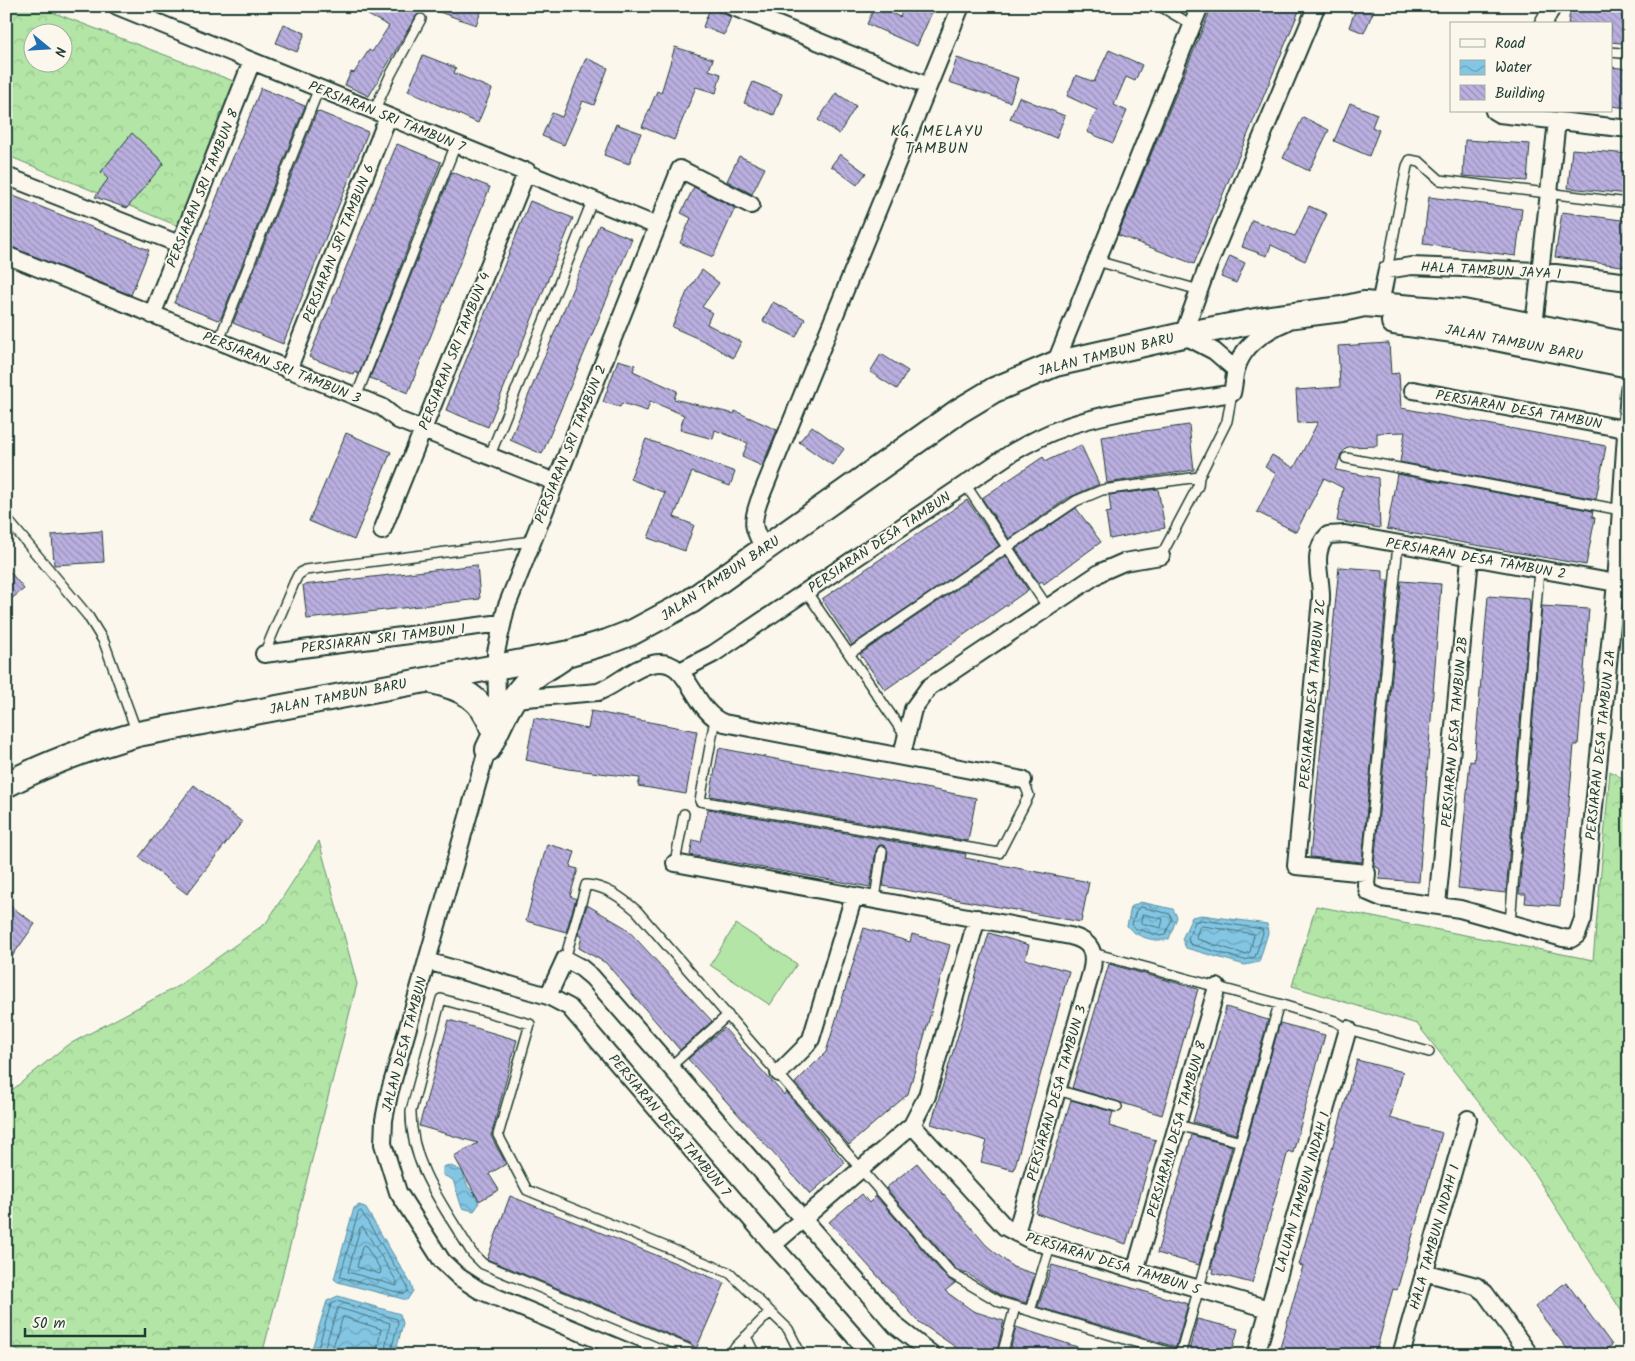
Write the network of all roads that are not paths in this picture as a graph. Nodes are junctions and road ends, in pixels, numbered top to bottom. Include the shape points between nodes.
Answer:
1 (117, 6) edge
2 (731, 6) edge
3 (961, 6) edge
4 (1160, 6) edge
5 (1200, 6) edge
6 (1313, 6) edge
7 (1554, 6) edge
8 (421, 19) dead end
9 (1544, 22) edge
10 (1192, 25) junction
11 (1612, 52) edge
12 (1629, 54) edge
13 (252, 61) junction
14 (928, 86) junction
15 (319, 88) junction
16 (1495, 112) edge
17 (381, 114) junction
18 (1557, 121) junction
19 (1629, 129) edge
20 (456, 144) junction
21 (527, 171) junction
22 (6, 176) edge
23 (1549, 195) junction
24 (593, 199) junction
25 (1629, 203) edge
26 (751, 204) dead end
27 (657, 226) junction
28 (180, 244) junction
29 (6, 255) edge
30 (1096, 261) junction
31 (1387, 270) junction
32 (1539, 271) junction
33 (1629, 282) edge
34 (1199, 290) junction
35 (1380, 304) junction
36 (1342, 309) junction
37 (1306, 313) junction
38 (152, 315) junction
39 (1534, 326) junction
40 (1183, 335) junction
41 (1494, 337) junction
42 (218, 343) junction
43 (1629, 344) edge
44 (1565, 351) junction
45 (1055, 364) junction
46 (1629, 365) edge
47 (288, 370) junction
48 (1236, 370) junction
49 (1413, 390) dead end
50 (1629, 390) edge
51 (1232, 393) junction
52 (356, 397) junction
53 (422, 429) junction
54 (1625, 429) junction
55 (490, 455) junction
56 (1346, 458) dead end
57 (1199, 477) junction
58 (555, 482) junction
59 (965, 484) junction
60 (1621, 510) junction
61 (6, 518) edge
62 (382, 531) dead end
63 (1336, 533) joint
64 (532, 541) junction
65 (1398, 544) junction
66 (1007, 547) junction
67 (764, 549) junction
68 (1161, 556) joint
69 (1470, 558) junction
70 (1539, 570) junction
71 (1616, 583) junction
72 (806, 591) junction
73 (1048, 608) junction
74 (501, 623) junction
75 (570, 653) junction
76 (264, 654) joint
77 (849, 654) junction
78 (495, 667) junction
79 (680, 671) junction
80 (426, 680) junction
81 (514, 698) junction
82 (714, 719) junction
83 (138, 734) junction
84 (906, 737) junction
85 (491, 739) junction
86 (902, 755) junction
87 (1023, 780) joint
88 (6, 785) edge
89 (684, 814) dead end
90 (882, 851) dead end
91 (675, 863) joint
92 (1367, 873) junction
93 (854, 896) junction
94 (875, 899) junction
95 (1437, 906) junction
96 (976, 918) junction
97 (1510, 922) junction
98 (1093, 953) junction
99 (564, 959) junction
100 (427, 961) junction
101 (1217, 987) junction
102 (548, 996) junction
103 (1279, 1004) junction
104 (728, 1015) junction
105 (1348, 1029) junction
106 (1429, 1052) dead end
107 (671, 1066) junction
108 (779, 1073) junction
109 (1057, 1090) junction
110 (1117, 1107) dead end
111 (1468, 1120) dead end
112 (912, 1124) junction
113 (1178, 1125) junction
114 (1241, 1142) junction
115 (862, 1168) junction
116 (803, 1218) junction
117 (1016, 1233) junction
118 (773, 1245) junction
119 (1050, 1246) junction
120 (1136, 1271) junction
121 (1424, 1272) junction
122 (1199, 1290) junction
123 (1015, 1307) junction
124 (1269, 1309) junction
125 (1030, 1311) junction
126 (770, 1312) junction
127 (746, 1336) junction
128 (635, 1355) edge
129 (694, 1355) edge
130 (728, 1355) edge
131 (755, 1355) edge
132 (801, 1355) edge
133 (871, 1355) edge
134 (932, 1355) edge
135 (1002, 1355) edge
136 (1179, 1355) edge
137 (1256, 1355) edge
138 (1401, 1355) edge
139 (1530, 1355) edge

1 - 13 street, PERSIARAN SRI TAMBUN 7
2 - 14 street
3 - 14 street
4 - 10 lane
5 - 10 street
6 - 34 street via 1316,8
7 - 9 street
8 - 17 lane via 391,74
10 - 30 street
11 - 12 lane
13 - 15 street, PERSIARAN SRI TAMBUN 7
13 - 28 street, PERSIARAN SRI TAMBUN 8
14 - 67 street via 759,501 753,519 754,530
15 - 17 street, PERSIARAN SRI TAMBUN 7
15 - 42 lane
16 - 18 street
17 - 20 street, PERSIARAN SRI TAMBUN 7
17 - 47 street, PERSIARAN SRI TAMBUN 6
18 - 19 street
18 - 23 street
20 - 21 street, PERSIARAN SRI TAMBUN 7
20 - 52 lane
21 - 24 street, PERSIARAN SRI TAMBUN 7
21 - 53 street, PERSIARAN SRI TAMBUN 4
22 - 28 street
23 - 25 lane
23 - 31 lane via 1440,180 1420,162 1410,160 1406,166
23 - 32 street
24 - 27 street, PERSIARAN SRI TAMBUN 7
24 - 55 lane
26 - 27 street, PERSIARAN SRI TAMBUN 2 via 680,170
27 - 58 street, PERSIARAN SRI TAMBUN 2
28 - 38 street, PERSIARAN SRI TAMBUN 8
29 - 38 street, PERSIARAN SRI TAMBUN 3
30 - 34 lane
30 - 45 street
31 - 32 street, HALA TAMBUN JAYA 1 via 1411,266
31 - 35 street
32 - 33 street, HALA TAMBUN JAYA 1
32 - 39 street
34 - 40 street
35 - 36 main road, JALAN TAMBUN BARU
35 - 39 main road, JALAN TAMBUN BARU via 1463,312
36 - 37 main road, JALAN TAMBUN BARU
36 - 41 main road, JALAN TAMBUN BARU via 1362,318
37 - 40 main road, JALAN TAMBUN BARU
37 - 48 street via 1263,333 1243,356
38 - 42 street, PERSIARAN SRI TAMBUN 3
39 - 41 main road
39 - 43 main road, JALAN TAMBUN BARU
39 - 44 main road
40 - 45 main road, JALAN TAMBUN BARU
40 - 48 street via 1214,351
41 - 44 main road, JALAN TAMBUN BARU
42 - 47 street, PERSIARAN SRI TAMBUN 3
44 - 46 main road, JALAN TAMBUN BARU
45 - 67 main road, JALAN TAMBUN BARU via 994,390 958,411
47 - 52 street, PERSIARAN SRI TAMBUN 3
48 - 51 street
49 - 54 street, PERSIARAN DESA TAMBUN
50 - 54 street, PERSIARAN DESA TAMBUN 2A
51 - 57 lane via 1227,421
51 - 59 street, PERSIARAN DESA TAMBUN via 1102,417 1057,430 1013,452
52 - 53 street, PERSIARAN SRI TAMBUN 3
53 - 55 street, PERSIARAN SRI TAMBUN 3
53 - 62 street, PERSIARAN SRI TAMBUN 4
54 - 60 street, PERSIARAN DESA TAMBUN 2A
55 - 58 street, PERSIARAN SRI TAMBUN 3
56 - 60 lane
57 - 66 lane via 1102,490 1076,501
57 - 68 lane via 1198,486
58 - 64 street, PERSIARAN SRI TAMBUN 2
59 - 66 lane
59 - 72 street, PERSIARAN DESA TAMBUN
60 - 71 street, PERSIARAN DESA TAMBUN 2A
61 - 83 lane via 88,616 104,642
63 - 65 street, PERSIARAN DESA TAMBUN 2
63 - 92 street, PERSIARAN DESA TAMBUN 2C via 1322,540 1318,558 1321,598 1296,866
64 - 74 street, PERSIARAN SRI TAMBUN 2
64 - 76 lane via 305,570 294,583
65 - 69 street, PERSIARAN DESA TAMBUN 2
65 - 92 lane
66 - 73 lane
66 - 77 lane
67 - 75 main road, JALAN TAMBUN BARU via 691,601 661,618 607,642
68 - 73 street via 1113,566
69 - 70 street, PERSIARAN DESA TAMBUN 2
69 - 95 street, PERSIARAN DESA TAMBUN 2B
70 - 71 street, PERSIARAN DESA TAMBUN 2
70 - 97 lane
71 - 97 street, PERSIARAN DESA TAMBUN 2A via 1583,919 1577,935 1571,938
72 - 77 lane
72 - 79 street, PERSIARAN DESA TAMBUN via 713,654
73 - 84 street via 930,687 913,709
74 - 76 street, PERSIARAN SRI TAMBUN 1
74 - 78 street, PERSIARAN SRI TAMBUN 2
75 - 78 main road, JALAN TAMBUN BARU
75 - 81 main road via 525,684
77 - 84 lane
78 - 80 main road, JALAN TAMBUN BARU
78 - 85 street, JALAN DESA TAMBUN via 496,715
79 - 81 street via 673,665 652,664 598,692
79 - 82 street via 700,705
80 - 83 main road, JALAN TAMBUN BARU
80 - 85 main road via 458,687 468,693 484,709
81 - 85 main road
82 - 86 street
82 - 87 lane via 700,802 999,852 1029,795
83 - 88 main road, JALAN TAMBUN BARU via 73,754
84 - 86 street
85 - 100 street, JALAN DESA TAMBUN
86 - 87 street
89 - 91 lane
90 - 94 lane
91 - 93 street
92 - 95 street via 1368,892 1375,896
93 - 94 street
93 - 108 street via 811,1039
94 - 96 street
95 - 97 street
96 - 98 street via 1079,938
96 - 112 street via 926,1096
98 - 101 lane
98 - 109 street, PERSIARAN DESA TAMBUN 3 via 1091,974
99 - 102 street
99 - 104 lane via 586,886 594,886 618,895 637,911
99 - 107 street via 592,977
100 - 102 street, PERSIARAN DESA TAMBUN 7
100 - 128 street, JALAN DESA TAMBUN via 384,1120 383,1144 398,1192 442,1261 459,1277 479,1290
101 - 103 lane
101 - 113 street, PERSIARAN DESA TAMBUN 8
102 - 118 street, PERSIARAN DESA TAMBUN 7 via 576,1014
103 - 105 lane via 1334,1021
103 - 114 lane
104 - 107 lane
104 - 108 lane
105 - 106 lane
105 - 124 street, LALUAN TAMBUN INDAH 1
107 - 116 street
108 - 115 lane
109 - 110 lane
109 - 117 street, PERSIARAN DESA TAMBUN 3
111 - 121 street, HALA TAMBUN INDAH 1
112 - 115 street
112 - 117 street, PERSIARAN DESA TAMBUN 5 via 995,1218
113 - 114 lane
113 - 120 street, PERSIARAN DESA TAMBUN 8
114 - 122 lane
115 - 116 street
115 - 123 lane via 952,1274 988,1297
116 - 118 street
116 - 134 street via 896,1326
117 - 119 street, PERSIARAN DESA TAMBUN 5
118 - 133 street, PERSIARAN DESA TAMBUN 7
119 - 120 street, PERSIARAN DESA TAMBUN 5
119 - 125 lane
120 - 122 street, PERSIARAN DESA TAMBUN 5
121 - 138 street, HALA TAMBUN INDAH 1
121 - 139 street via 1476,1286
122 - 124 street, PERSIARAN DESA TAMBUN 5
122 - 136 lane
123 - 125 lane
123 - 135 lane
124 - 137 street, LALUAN TAMBUN INDAH 1
125 - 136 lane
126 - 127 lane
126 - 129 lane via 730,1273 527,1190 498,1135 530,1024 441,999 411,1111 411,1126 420,1166 472,1253 483,1264 688,1349
126 - 132 lane via 788,1329
127 - 130 lane
127 - 131 lane

